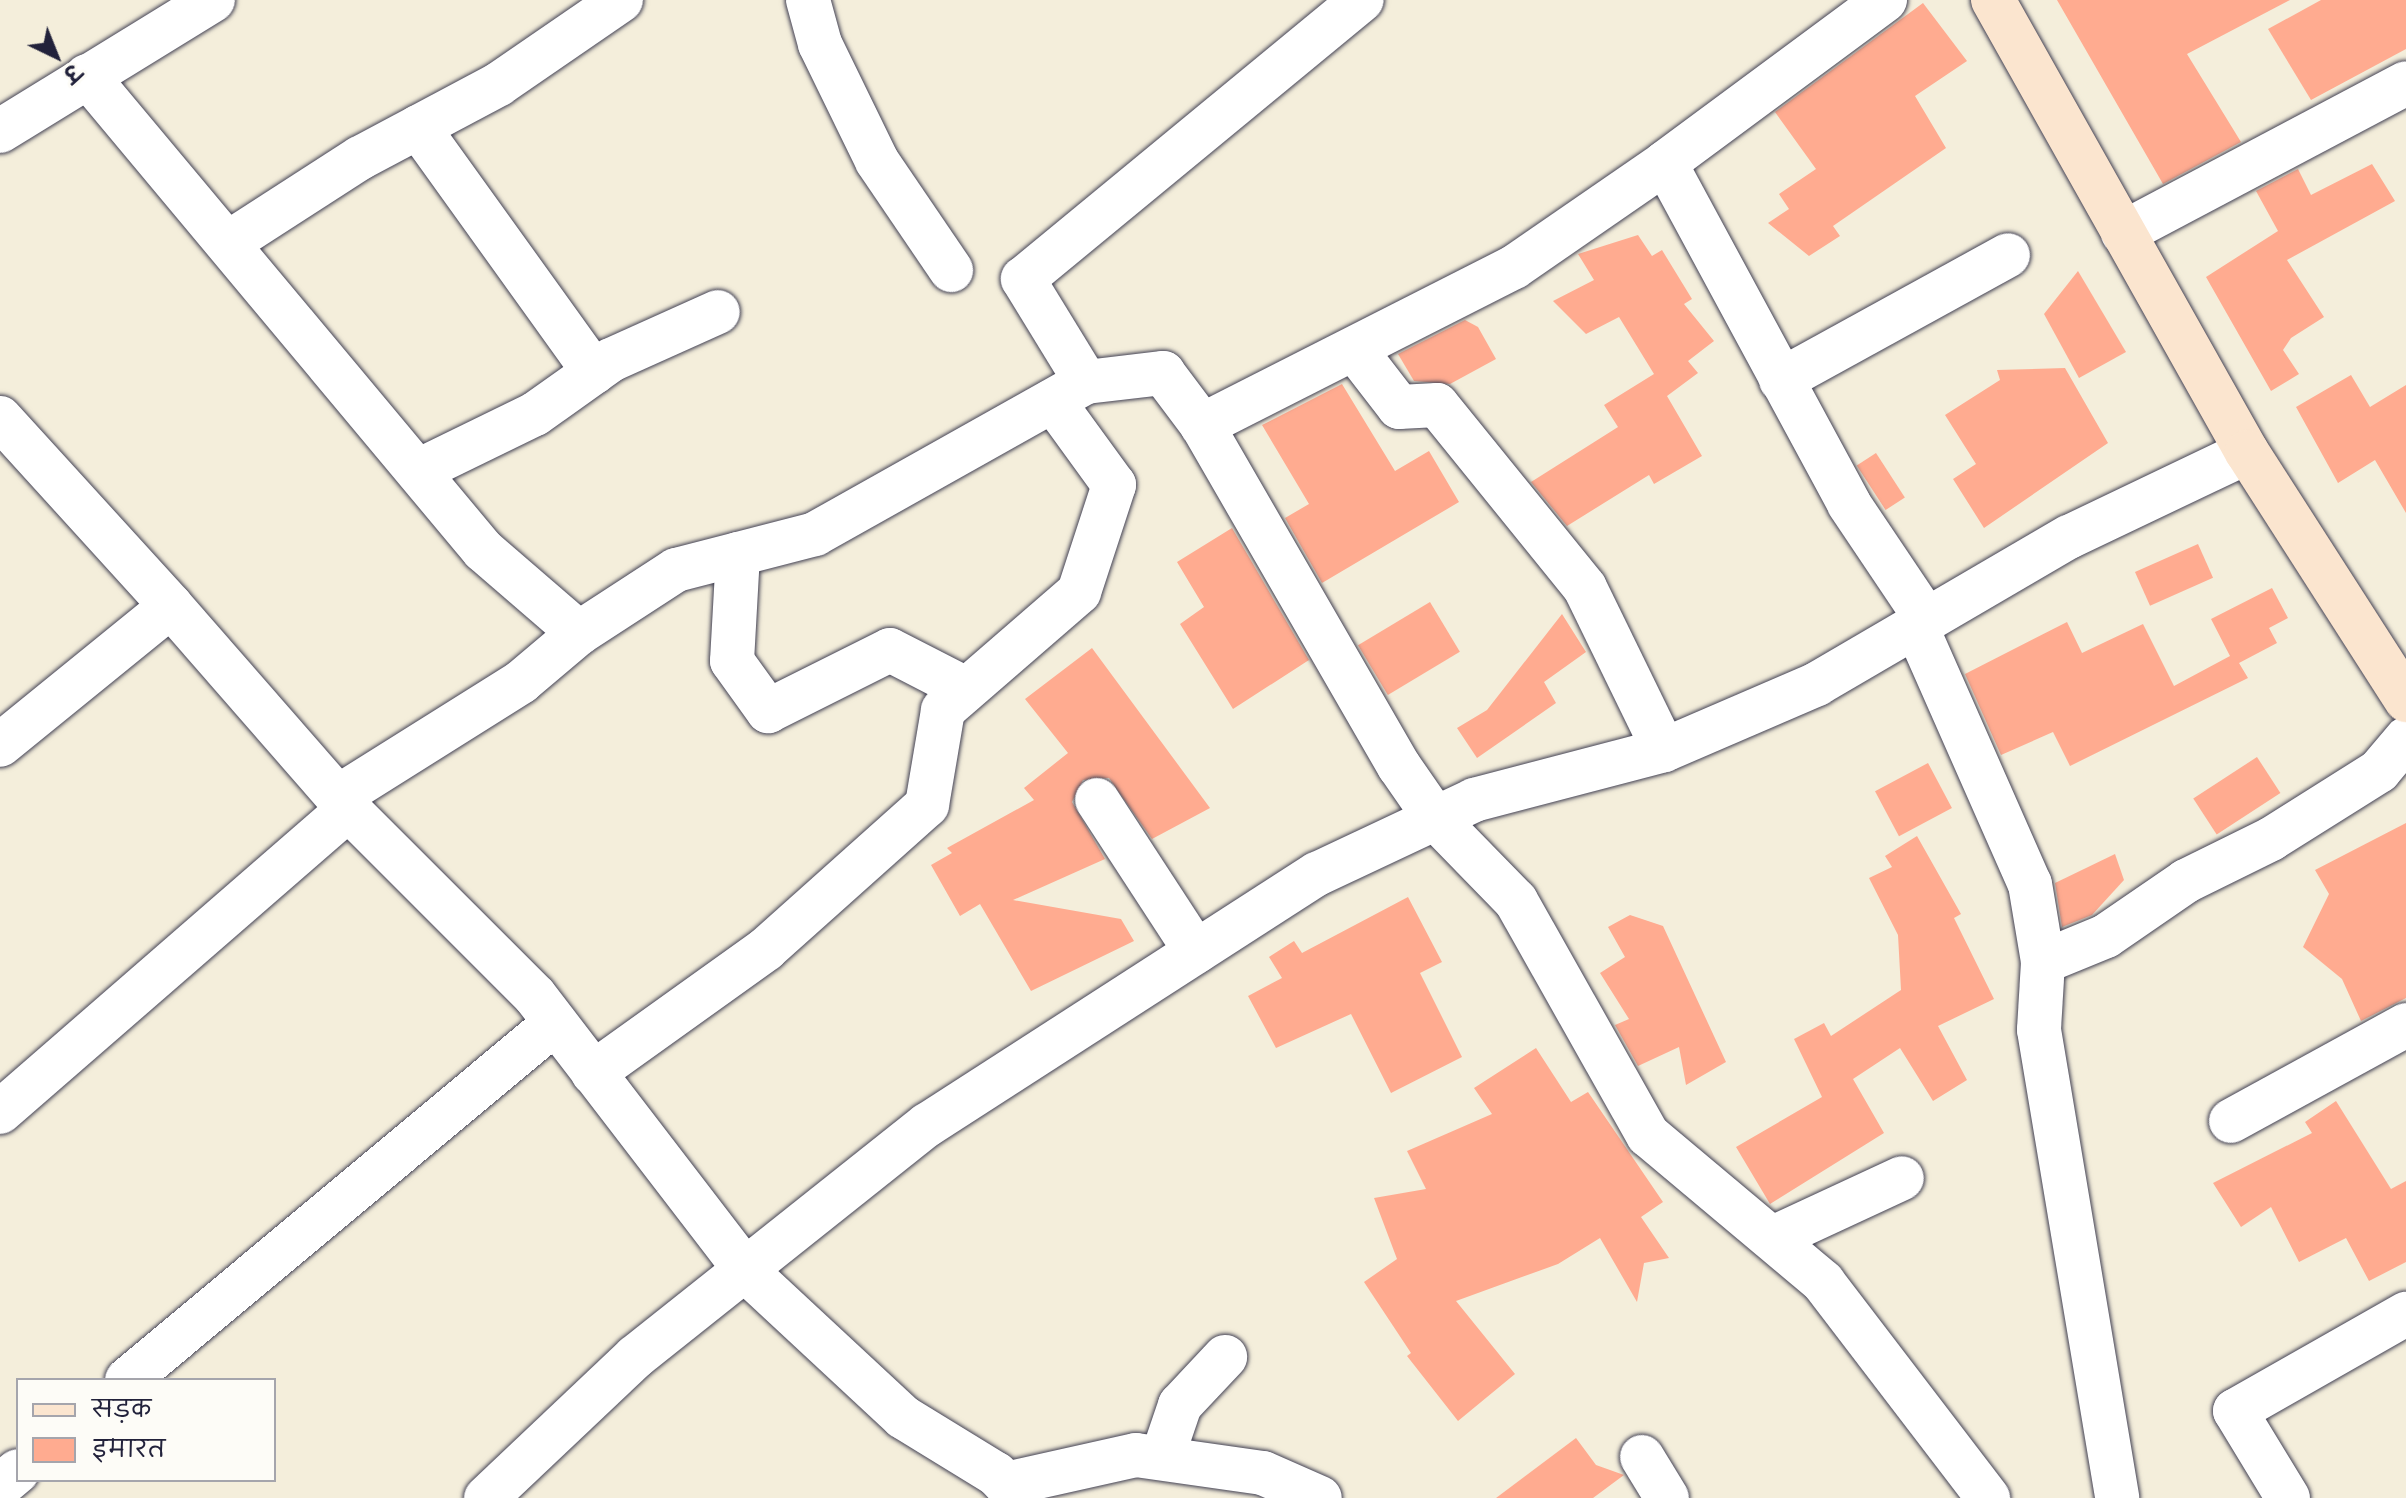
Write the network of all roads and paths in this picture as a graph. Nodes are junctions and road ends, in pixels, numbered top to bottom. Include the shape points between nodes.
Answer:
1 (213, 0) edge
2 (621, 0) edge
3 (808, 0) edge
4 (1362, 0) edge
5 (1993, 0) edge
6 (1861, 7) edge
7 (1318, 14) edge
8 (87, 76) junction
9 (2406, 83) edge
10 (418, 127) junction
11 (0, 131) edge
12 (1665, 163) junction
13 (2123, 233) junction
14 (228, 243) junction
15 (2008, 255) dead end
16 (951, 270) dead end
17 (718, 312) dead end
18 (1355, 350) junction
19 (594, 372) junction
20 (1781, 380) junction
21 (1070, 392) junction
22 (0, 418) edge
23 (1202, 425) junction
24 (2247, 452) junction
25 (418, 471) junction
26 (738, 554) junction
27 (171, 606) junction
28 (1921, 623) junction
29 (579, 633) junction
30 (966, 689) junction
31 (2406, 700) edge
32 (2406, 739) edge
33 (0, 745) edge
34 (1664, 750) junction
35 (1097, 800) dead end
36 (343, 803) junction
37 (1435, 818) junction
38 (1196, 952) junction
39 (2043, 962) junction
40 (555, 1023) junction
41 (2406, 1025) edge
42 (593, 1073) junction
43 (0, 1112) edge
44 (2231, 1121) dead end
45 (1902, 1178) dead end
46 (1773, 1238) junction
47 (745, 1270) junction
48 (2406, 1314) edge
49 (1225, 1357) dead end
50 (129, 1378) edge
51 (1642, 1457) dead end
52 (1162, 1458) junction
53 (16, 1473) edge
54 (0, 1486) edge
55 (1012, 1491) edge
56 (503, 1493) edge
57 (1320, 1498) edge
58 (1667, 1498) edge
59 (1988, 1498) edge
60 (2117, 1498) edge
61 (2288, 1498) edge

1 - 8 street
2 - 10 street via 499,84
3 - 16 street via 820,44 877,161
4 - 7 street
5 - 13 street
6 - 12 street
7 - 21 street via 1023,279
8 - 11 street
8 - 14 street
9 - 13 street
10 - 14 street
10 - 19 street
12 - 18 street via 1514,267
12 - 20 street
13 - 24 street
14 - 25 street
15 - 20 street
17 - 19 street
18 - 23 street
18 - 34 street via 1399,407 1437,405 1585,588
19 - 25 street via 535,414
20 - 28 street
21 - 23 street via 1163,373
21 - 26 street via 860,513 815,534
21 - 30 street via 1114,485 1079,592
22 - 27 street
23 - 37 street
24 - 28 street via 2069,537
24 - 31 street
25 - 29 street via 483,550
26 - 29 street via 676,570
26 - 30 street via 732,661 768,711 890,650
27 - 33 street
27 - 36 street
28 - 34 street via 1817,684
28 - 39 street via 2030,884
29 - 36 street via 521,682
30 - 42 street via 943,710 927,805 766,949
32 - 39 street via 2379,771 2271,839 2186,881 2106,936
34 - 37 street via 1474,800
35 - 38 street
36 - 40 street
36 - 43 street
37 - 38 street via 1317,874
37 - 46 street via 1516,901 1648,1135
38 - 47 street via 927,1125
39 - 60 street via 2039,1030
40 - 42 street
40 - 50 street
41 - 44 street
42 - 47 street
45 - 46 street
46 - 59 street via 1823,1282
47 - 55 street via 903,1417
47 - 56 street via 635,1357
48 - 61 street via 2235,1411
49 - 52 street via 1180,1405
51 - 58 street
52 - 55 street via 1136,1455
52 - 57 street via 1263,1473
53 - 54 street

